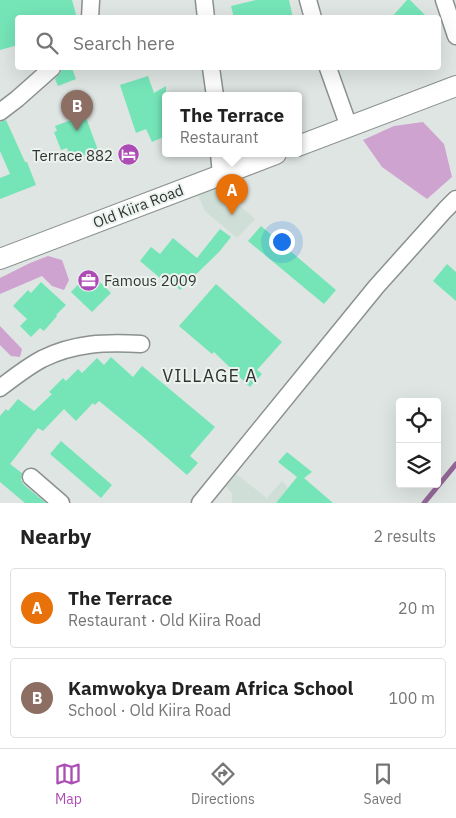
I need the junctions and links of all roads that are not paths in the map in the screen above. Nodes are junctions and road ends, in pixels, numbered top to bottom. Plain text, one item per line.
1 (91, 0) edge
2 (204, 0) edge
3 (308, 0) edge
4 (444, 0) edge
5 (90, 15) edge
6 (206, 15) edge
7 (312, 15) edge
8 (456, 36) edge
9 (50, 70) edge
10 (211, 70) edge
11 (329, 70) edge
12 (456, 86) edge
13 (214, 92) edge
14 (0, 112) edge
15 (348, 127) junction
16 (302, 144) edge
17 (219, 157) edge
18 (268, 157) edge
19 (221, 174) junction
20 (456, 199) edge
21 (0, 259) edge
22 (141, 344) dead end
23 (0, 388) edge
24 (31, 477) dead end
25 (61, 503) edge
26 (200, 503) edge

1 - 5 street
2 - 6 street
3 - 7 street
4 - 8 street
9 - 14 street
10 - 13 street
11 - 15 street
12 - 15 street
15 - 16 street
17 - 19 street
18 - 19 street, Old Kiira Road
19 - 21 street, Old Kiira Road
20 - 26 street
22 - 23 street
24 - 25 street

